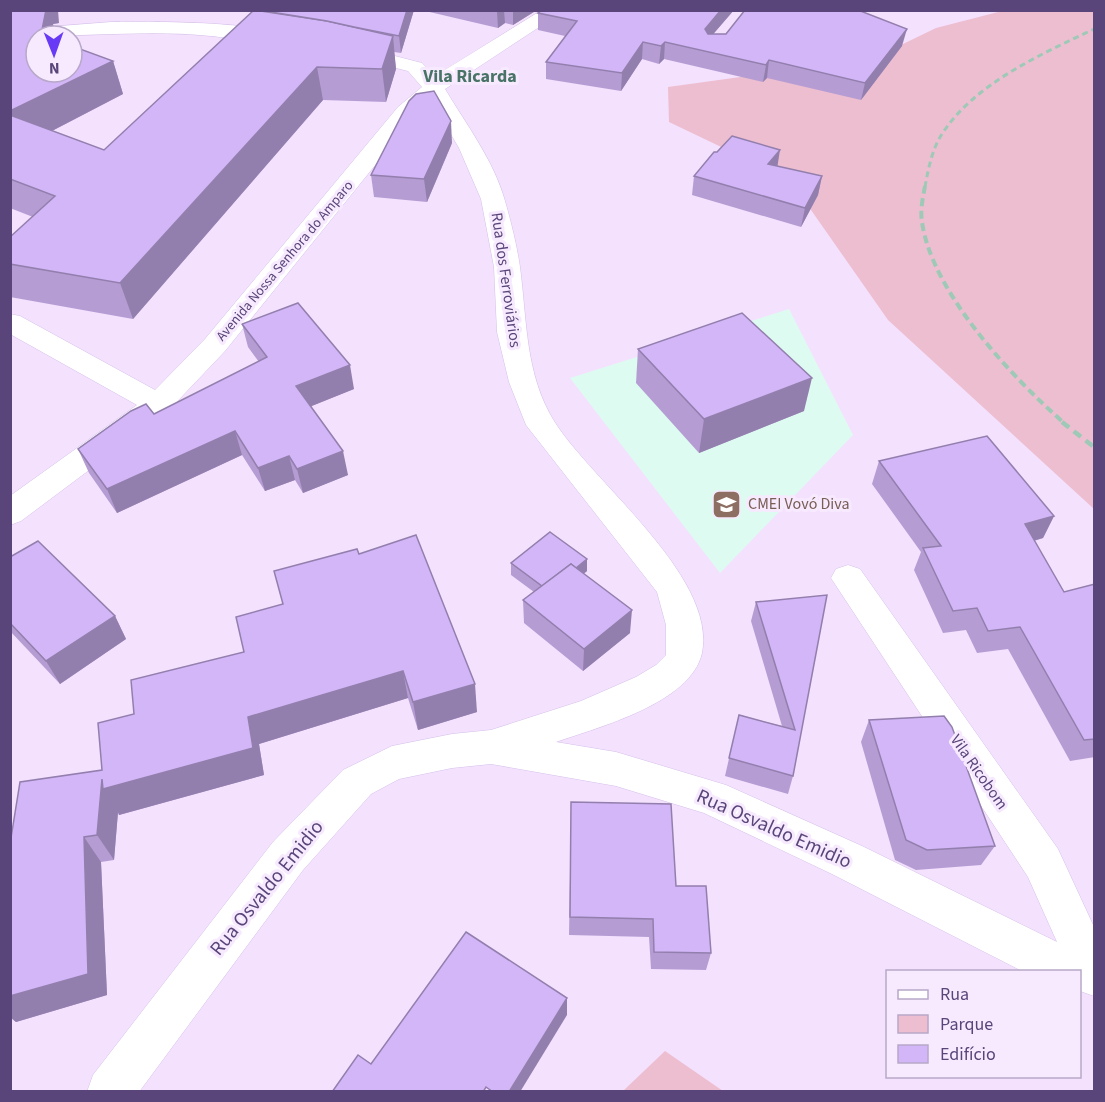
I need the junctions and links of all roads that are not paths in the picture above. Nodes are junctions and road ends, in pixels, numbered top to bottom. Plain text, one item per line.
1 (556, 10) edge
2 (10, 36) edge
3 (293, 40) edge
4 (339, 48) edge
5 (433, 86) junction
6 (10, 322) edge
7 (158, 404) junction
8 (10, 513) edge
9 (848, 578) dead end
10 (491, 747) junction
11 (1067, 970) edge
12 (1095, 974) edge
13 (1081, 976) edge
14 (1095, 983) edge
15 (110, 1092) edge

1 - 5 street, Avenida Nossa Senhora do Amparo
2 - 3 street
4 - 5 street, Rua dos Ferroviários
5 - 7 street, Avenida Nossa Senhora do Amparo
5 - 10 street, Rua dos Ferroviários
6 - 7 street
7 - 8 street, Avenida Nossa Senhora do Amparo
9 - 12 street, Vila Ricobom
10 - 11 street, Rua Osvaldo Emidio
10 - 15 street, Rua Osvaldo Emidio
13 - 14 street

